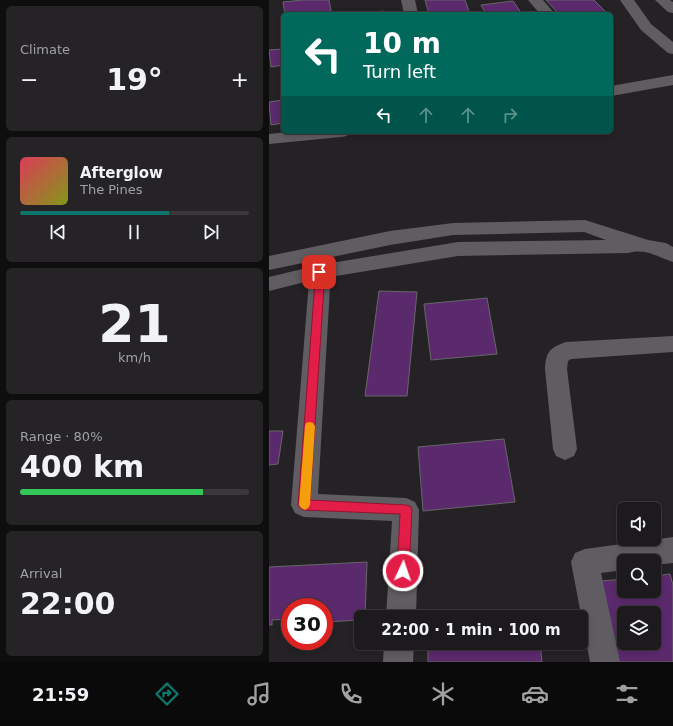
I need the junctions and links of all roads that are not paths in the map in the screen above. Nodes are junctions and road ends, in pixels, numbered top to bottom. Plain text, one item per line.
1 (408, 0) edge
2 (535, 0) edge
3 (627, 0) edge
4 (662, 0) edge
5 (673, 9) edge
6 (411, 12) edge
7 (546, 12) edge
8 (673, 50) edge
9 (673, 80) edge
10 (613, 91) edge
11 (320, 134) edge
12 (269, 139) edge
13 (646, 246) junction
14 (671, 248) edge
15 (269, 263) edge
16 (319, 272) junction
17 (269, 284) edge
18 (673, 344) edge
19 (565, 449) dead end
20 (673, 550) edge
21 (401, 610) edge
22 (399, 650) edge
23 (398, 662) edge
24 (605, 662) edge

1 - 6 street
2 - 7 street
3 - 8 street
4 - 5 street
9 - 10 street
11 - 12 street
13 - 14 street
13 - 15 street
13 - 16 street
16 - 17 street
16 - 21 street
18 - 19 street
20 - 24 street
22 - 23 street

